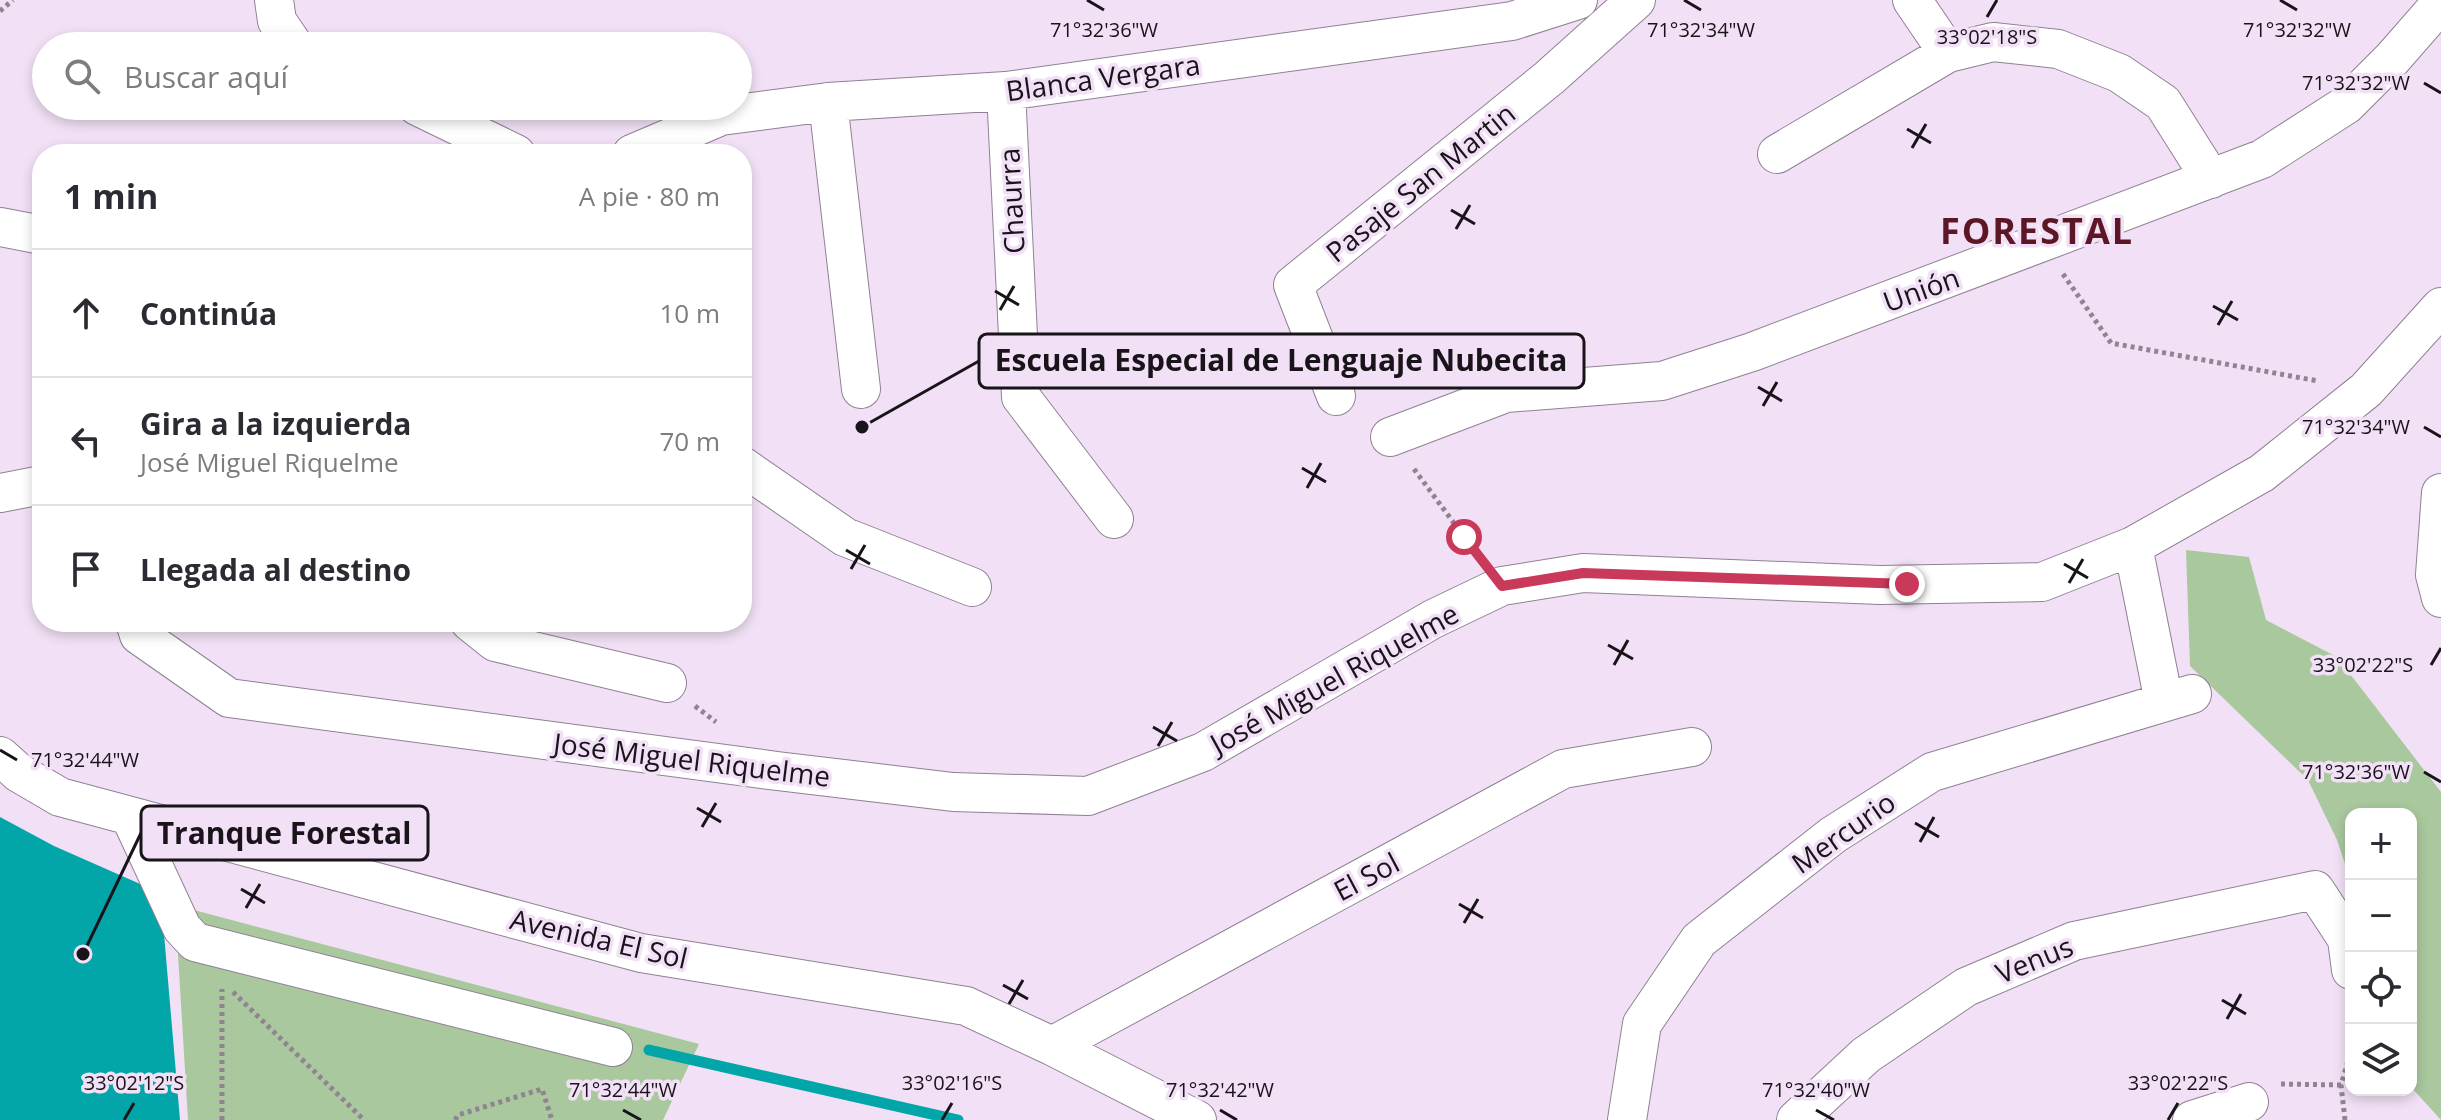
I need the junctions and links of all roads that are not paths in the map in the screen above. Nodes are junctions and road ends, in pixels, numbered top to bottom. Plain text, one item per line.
1 (274, 0) edge
2 (1578, 0) edge
3 (1636, 0) edge
4 (1912, 0) edge
5 (2441, 3) edge
6 (284, 32) edge
7 (1948, 53) junction
8 (1006, 91) junction
9 (828, 102) junction
10 (752, 112) edge
11 (446, 120) edge
12 (712, 120) edge
13 (720, 120) edge
14 (495, 144) edge
15 (655, 144) edge
16 (711, 144) edge
17 (1777, 154) dead end
18 (2211, 179) junction
19 (0, 227) edge
20 (32, 233) edge
21 (2438, 316) edge
22 (861, 389) dead end
23 (1336, 396) dead end
24 (1390, 437) road end
25 (752, 473) edge
26 (32, 487) edge
27 (0, 493) edge
28 (2441, 493) edge
29 (1114, 519) dead end
30 (2133, 546) junction
31 (972, 587) dead end
32 (2441, 598) edge
33 (138, 632) edge
34 (482, 632) edge
35 (667, 683) dead end
36 (1692, 747) dead end
37 (0, 756) edge
38 (130, 816) junction
39 (2349, 952) edge
40 (1052, 1046) junction
41 (613, 1047) dead end
42 (2249, 1102) road end
43 (1197, 1120) edge
44 (1627, 1120) edge
45 (1796, 1120) edge
46 (2192, 1120) edge

1 - 6 street
2 - 8 street, Blanca Vergara
3 - 23 street, Pasaje San Martin
4 - 7 street
5 - 18 street, Unión
7 - 17 street
7 - 18 street
8 - 9 street, Blanca Vergara
8 - 29 street, Chaurra
9 - 10 street, Blanca Vergara
9 - 22 street
11 - 14 street
12 - 15 street, Blanca Vergara
13 - 16 street
18 - 24 street, Unión
19 - 20 street
21 - 30 street, José Miguel Riquelme
25 - 31 street
26 - 27 street
28 - 32 street
30 - 33 street, José Miguel Riquelme
30 - 44 street, Mercurio
34 - 35 street
36 - 40 street, El Sol
37 - 38 street, Avenida El Sol
38 - 40 street, Avenida El Sol
38 - 41 street
39 - 45 street, Venus
40 - 43 street, Avenida El Sol
42 - 46 street

